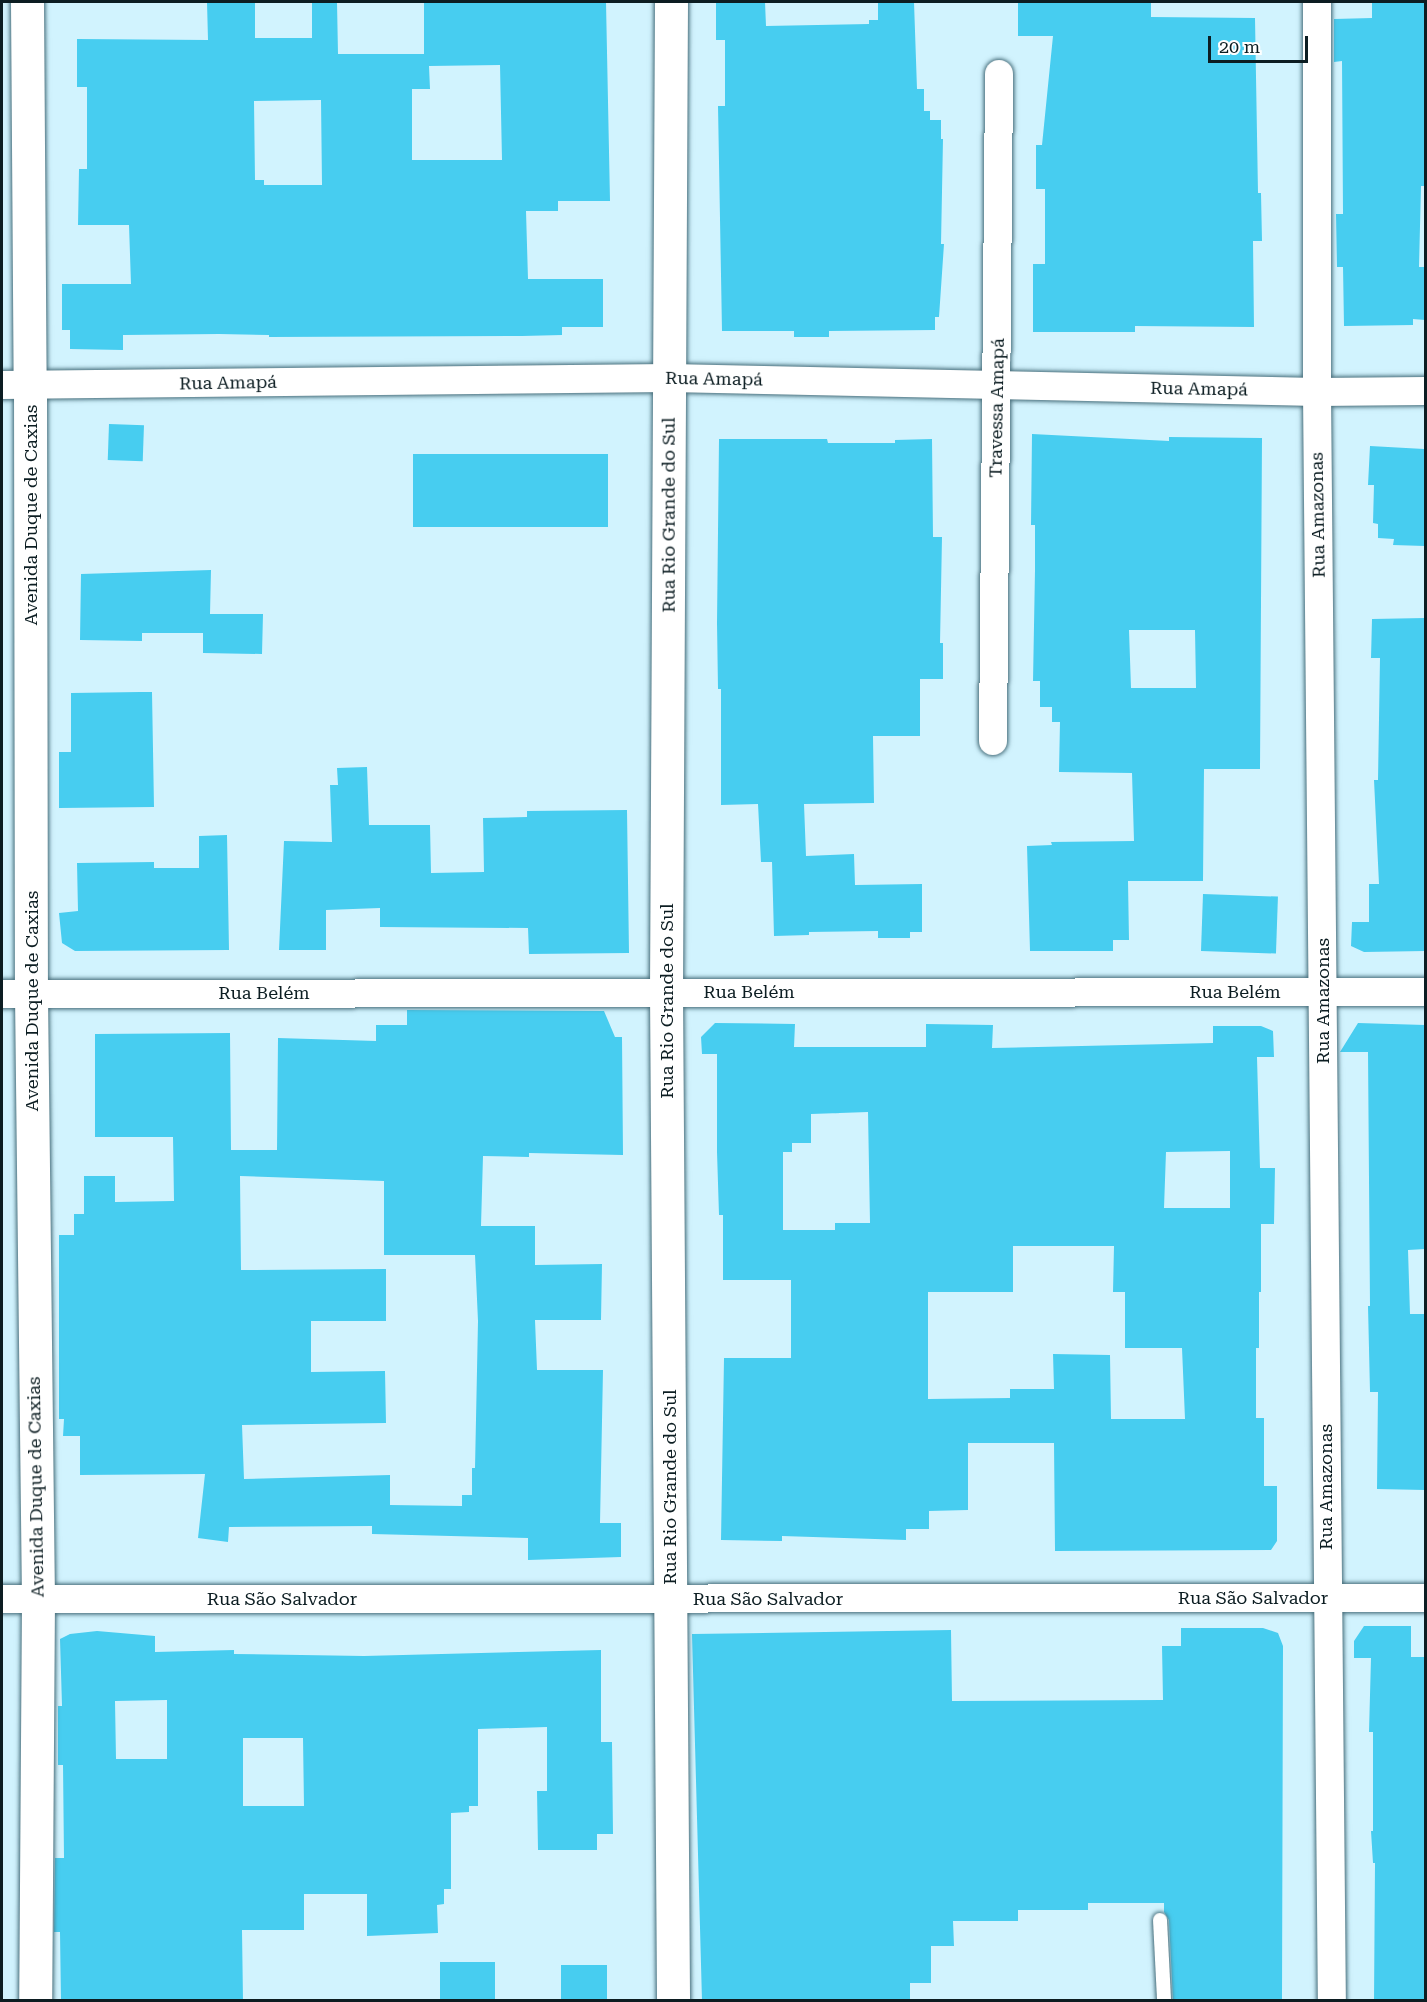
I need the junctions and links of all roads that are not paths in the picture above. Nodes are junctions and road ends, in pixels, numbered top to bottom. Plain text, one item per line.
1 (27, 2) edge
2 (671, 2) edge
3 (1317, 2) edge
4 (999, 74) dead end
5 (669, 378) junction
6 (998, 384) junction
7 (16, 385) edge
8 (1425, 391) edge
9 (1317, 392) junction
10 (993, 741) dead end
11 (1323, 992) junction
12 (1425, 992) edge
13 (666, 993) junction
14 (16, 994) edge
15 (1327, 1598) junction
16 (1425, 1598) edge
17 (2, 1599) edge
18 (38, 1599) junction
19 (671, 1599) junction
20 (1160, 1920) dead end
21 (35, 2001) edge
22 (673, 2001) edge
23 (1164, 2001) edge
24 (1332, 2001) edge

1 - 7 street, Avenida Duque de Caxias
2 - 5 street, Rua Rio Grande do Sul
3 - 9 street, Rua Amazonas
4 - 6 street, Travessa Amapá
5 - 6 street, Rua Amapá
5 - 7 street, Rua Amapá
5 - 13 street, Rua Rio Grande do Sul
6 - 9 street, Rua Amapá
6 - 10 street, Travessa Amapá
7 - 14 street, Avenida Duque de Caxias
8 - 9 street, Rua Amapá
9 - 11 street, Rua Amazonas
11 - 12 street, Rua Belém
11 - 13 street, Rua Belém
11 - 15 street, Rua Amazonas
13 - 14 street, Rua Belém
13 - 19 street, Rua Rio Grande do Sul
14 - 18 street, Avenida Duque de Caxias
15 - 16 street, Rua São Salvador
15 - 19 street, Rua São Salvador
15 - 24 street, Rua Amazonas
17 - 18 street, Rua São Salvador
18 - 19 street, Rua São Salvador
18 - 21 street, Avenida Duque de Caxias
19 - 22 street, Rua Rio Grande do Sul
20 - 23 lane

